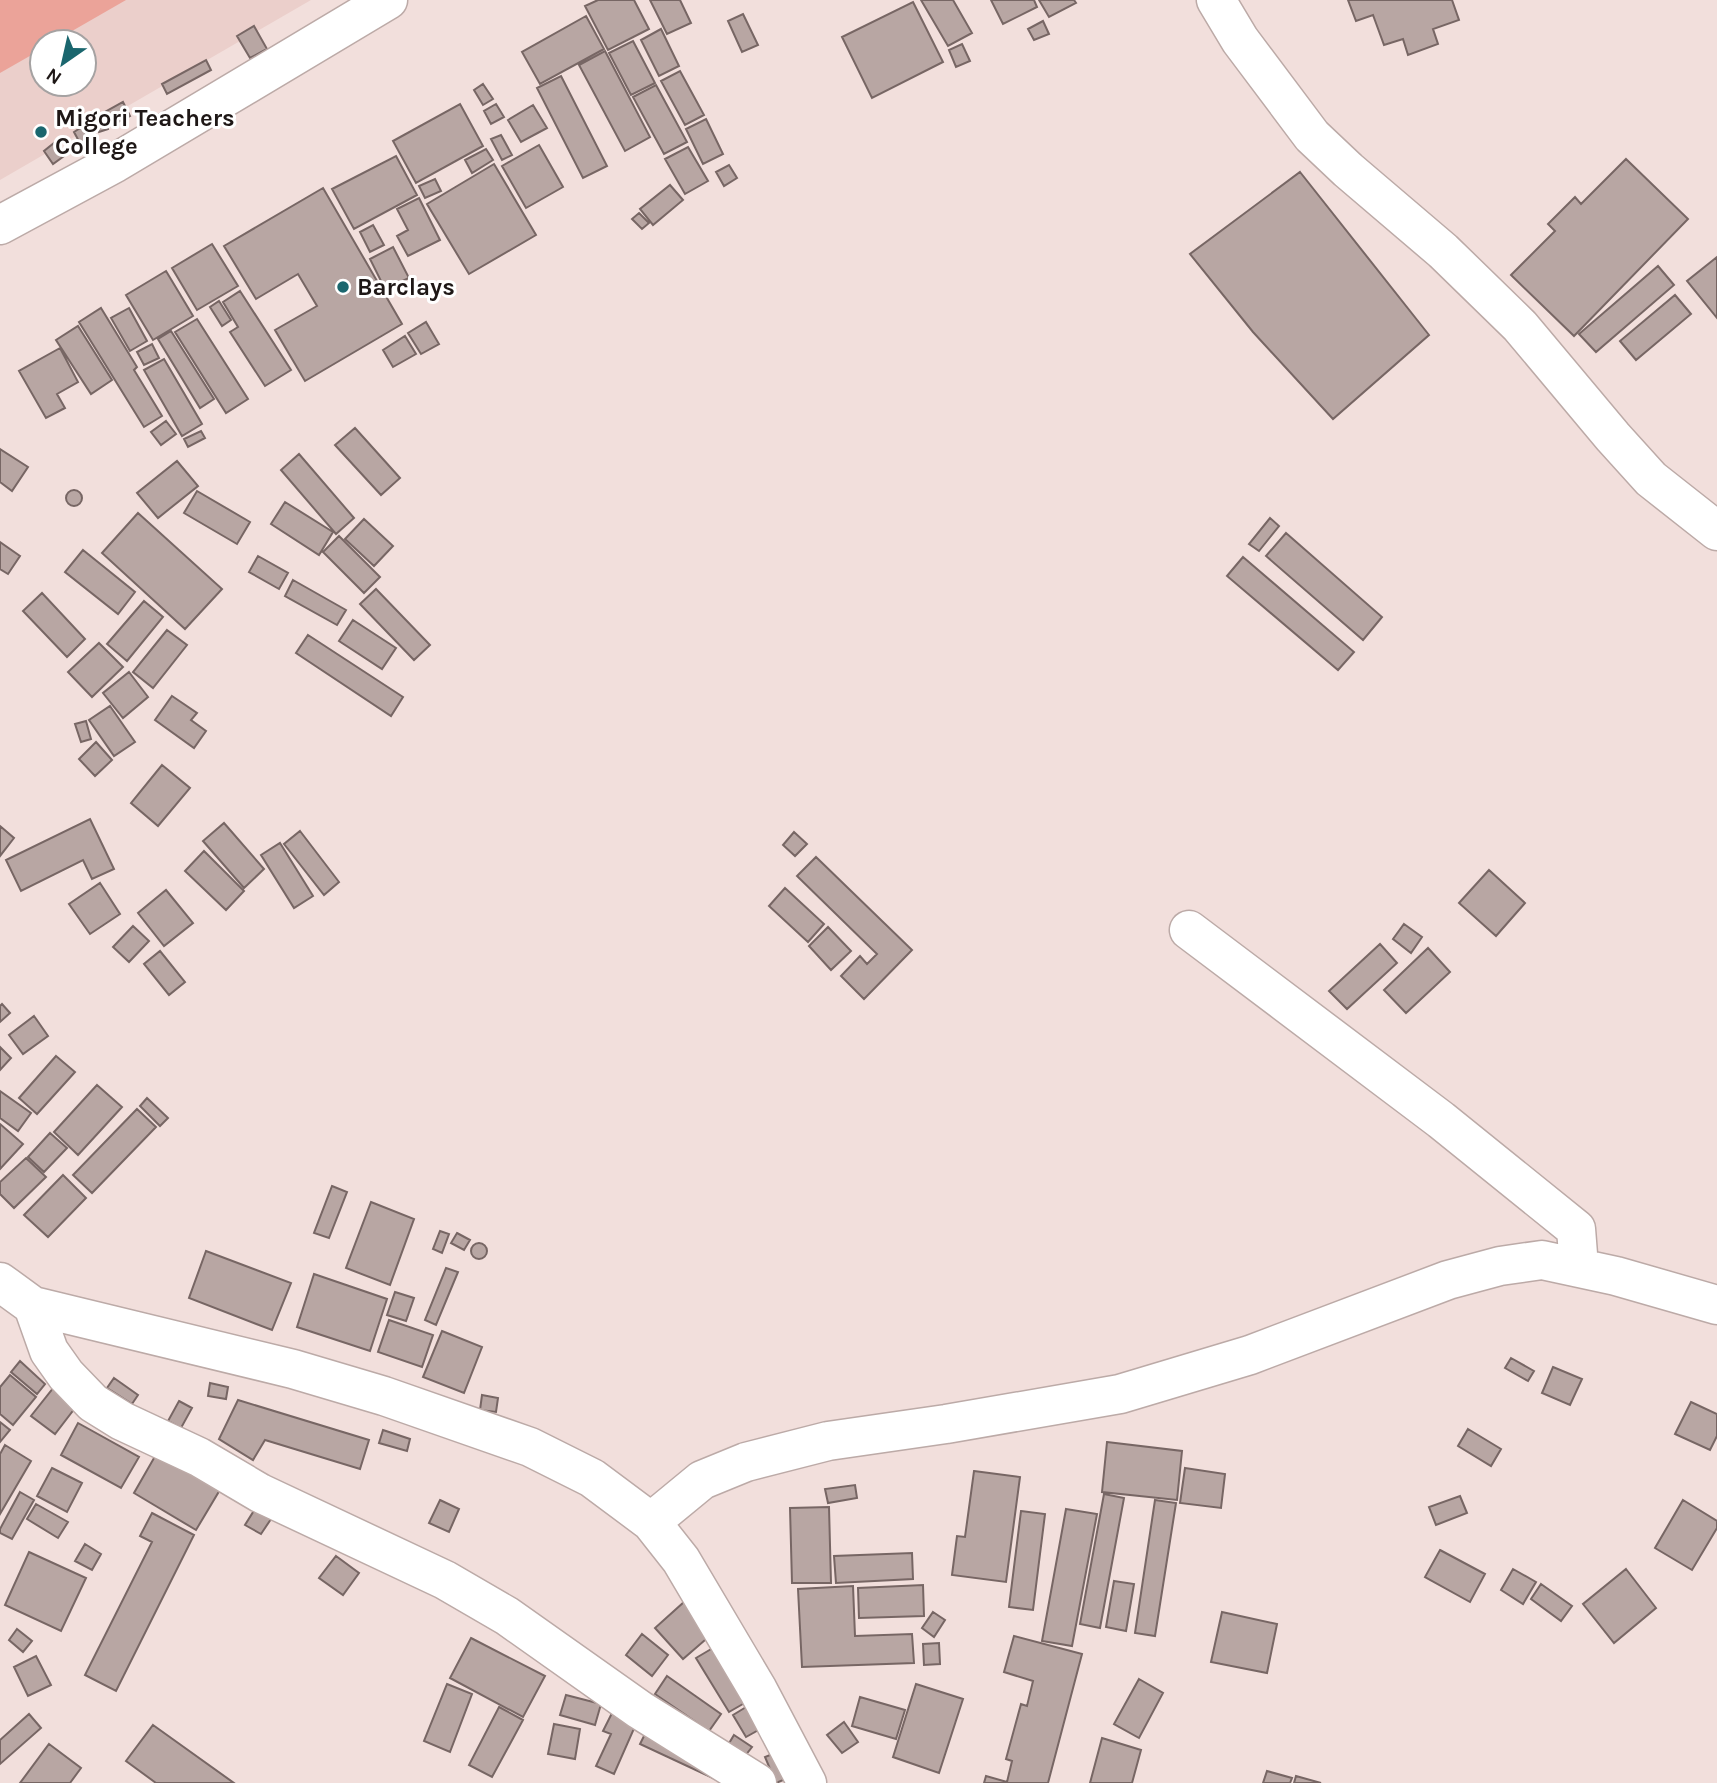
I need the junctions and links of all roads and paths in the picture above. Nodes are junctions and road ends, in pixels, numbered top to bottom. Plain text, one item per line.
1 (388, 0) edge
2 (1216, 0) edge
3 (0, 225) edge
4 (1717, 531) edge
5 (1189, 930) dead end
6 (1579, 1267) junction
7 (0, 1282) edge
8 (1717, 1305) edge
9 (33, 1306) junction
10 (651, 1522) junction
11 (757, 1783) edge
12 (807, 1783) edge

1 - 3 main road
2 - 4 main road
5 - 6 main road
6 - 8 main road
6 - 10 main road
7 - 9 main road
9 - 10 main road
9 - 11 main road
10 - 12 main road

